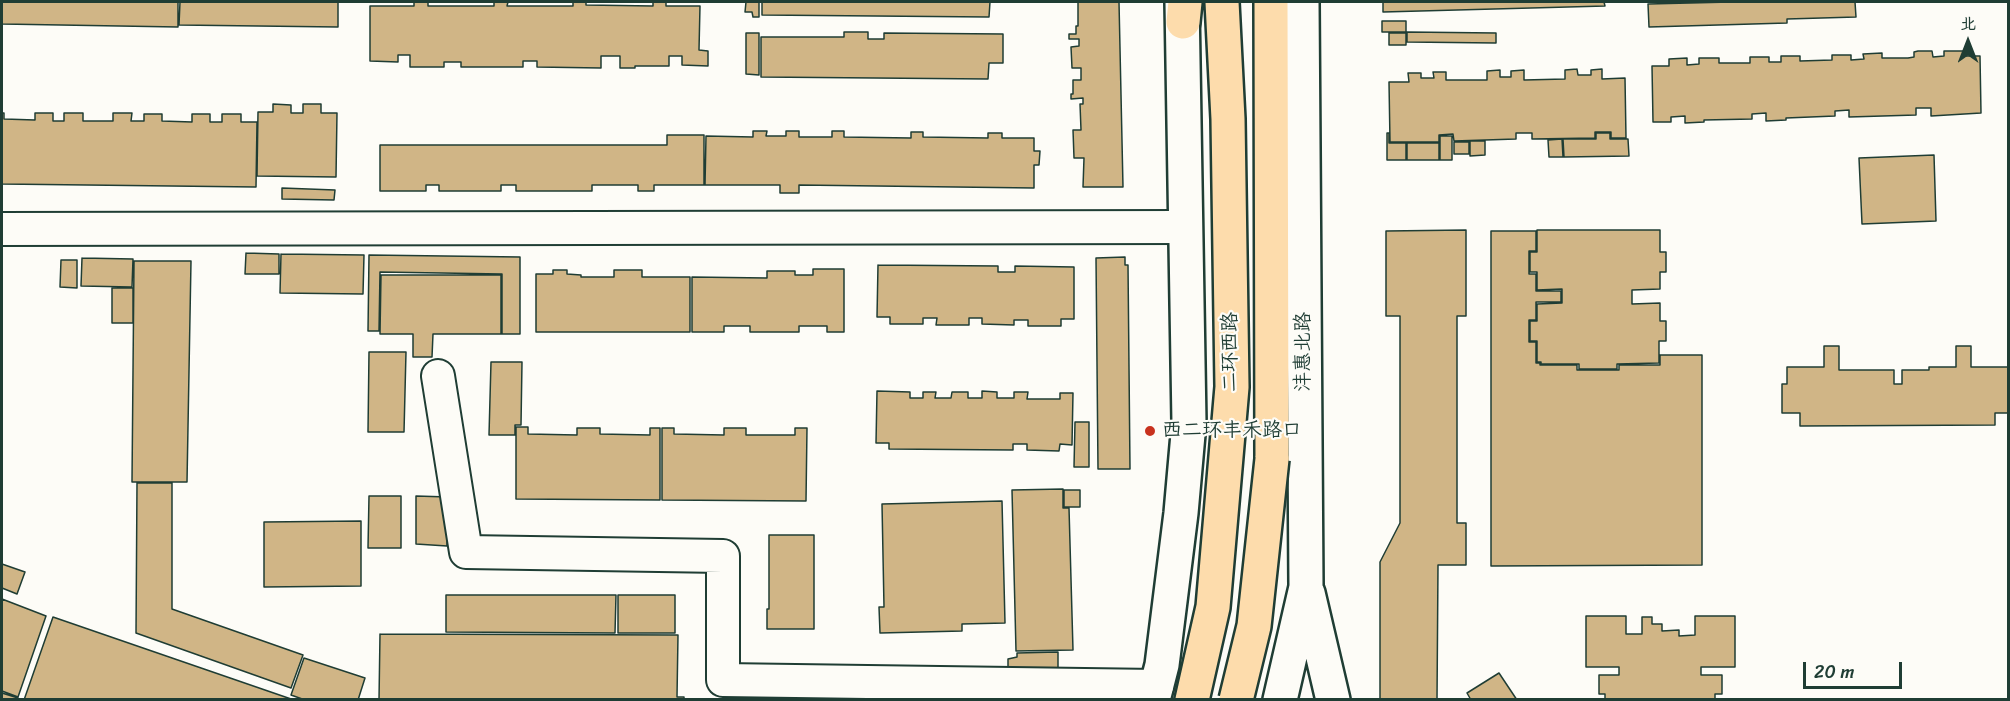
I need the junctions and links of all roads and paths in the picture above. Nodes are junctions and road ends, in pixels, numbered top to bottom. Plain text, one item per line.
1 (1222, 2) edge
2 (1271, 2) edge
3 (1302, 2) edge
4 (1183, 8) edge
5 (1186, 227) junction
6 (2, 229) edge
7 (438, 376) dead end
8 (1306, 587) junction
9 (1155, 693) edge
10 (1192, 699) edge
11 (1236, 699) edge
12 (1280, 699) edge
13 (1333, 699) edge

1 - 10 highway, 二环西路
2 - 11 highway, 二环西路, bridge
3 - 8 main road, 沣惠北路
4 - 5 main road
5 - 6 street
5 - 9 main road
7 - 9 street
8 - 12 main road, 沣惠北路
8 - 13 main road

